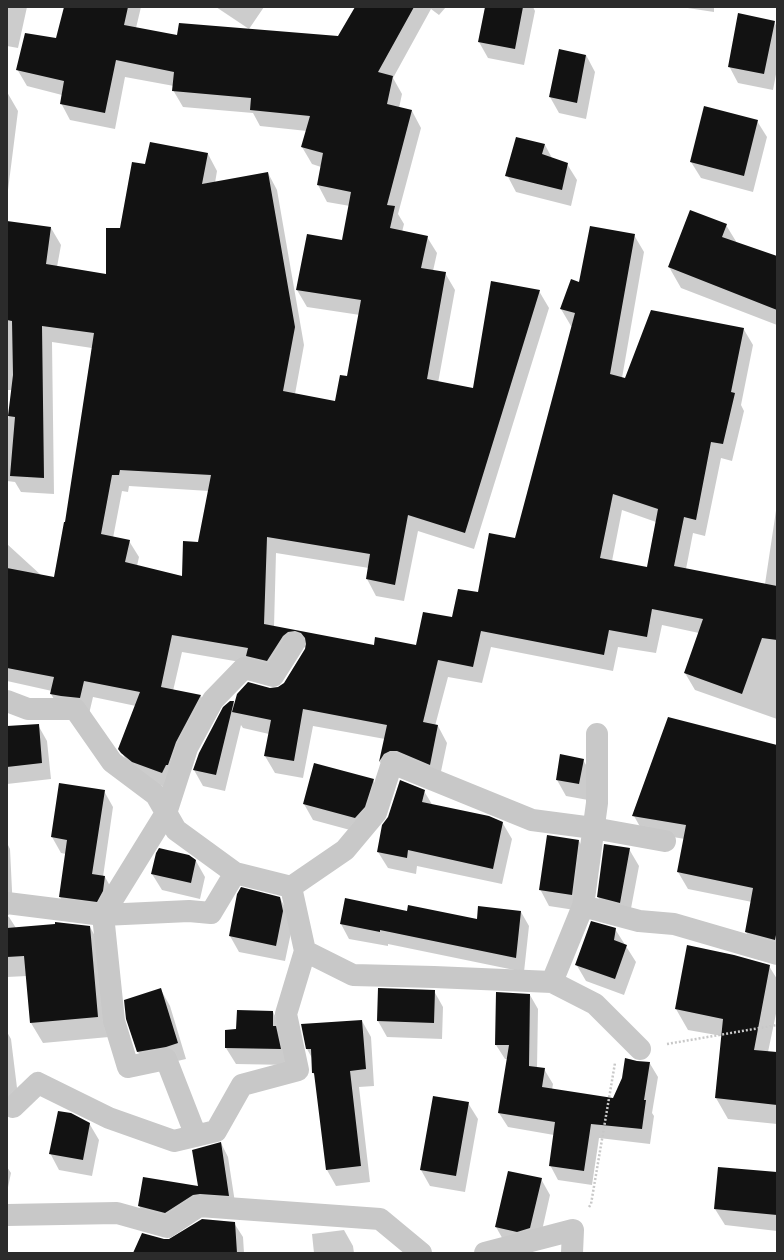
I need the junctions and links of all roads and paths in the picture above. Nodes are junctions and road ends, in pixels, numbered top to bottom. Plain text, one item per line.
1 (294, 643) dead end
2 (7, 701) edge
3 (597, 734) dead end
4 (166, 813) junction
5 (593, 828) junction
6 (665, 841) dead end
7 (235, 874) junction
8 (291, 887) junction
9 (7, 903) edge
10 (583, 906) junction
11 (103, 915) junction
12 (304, 951) junction
13 (777, 954) edge
14 (552, 982) junction
15 (777, 1025) edge
16 (640, 1049) junction
17 (14, 1107) dead end
18 (196, 1136) junction
19 (7, 1215) edge
20 (573, 1230) junction
21 (421, 1253) edge
22 (485, 1253) edge
23 (572, 1253) edge

1 - 4 street
2 - 4 street
3 - 5 street
4 - 7 street
4 - 11 street
5 - 6 street
5 - 8 street
5 - 10 street
7 - 8 street
7 - 11 street
8 - 12 street
9 - 11 street
10 - 13 street
10 - 14 street
11 - 18 street
12 - 14 street
12 - 18 street
14 - 16 street
15 - 16 path
16 - 20 path
17 - 18 street
19 - 21 street
20 - 22 street
20 - 23 street

